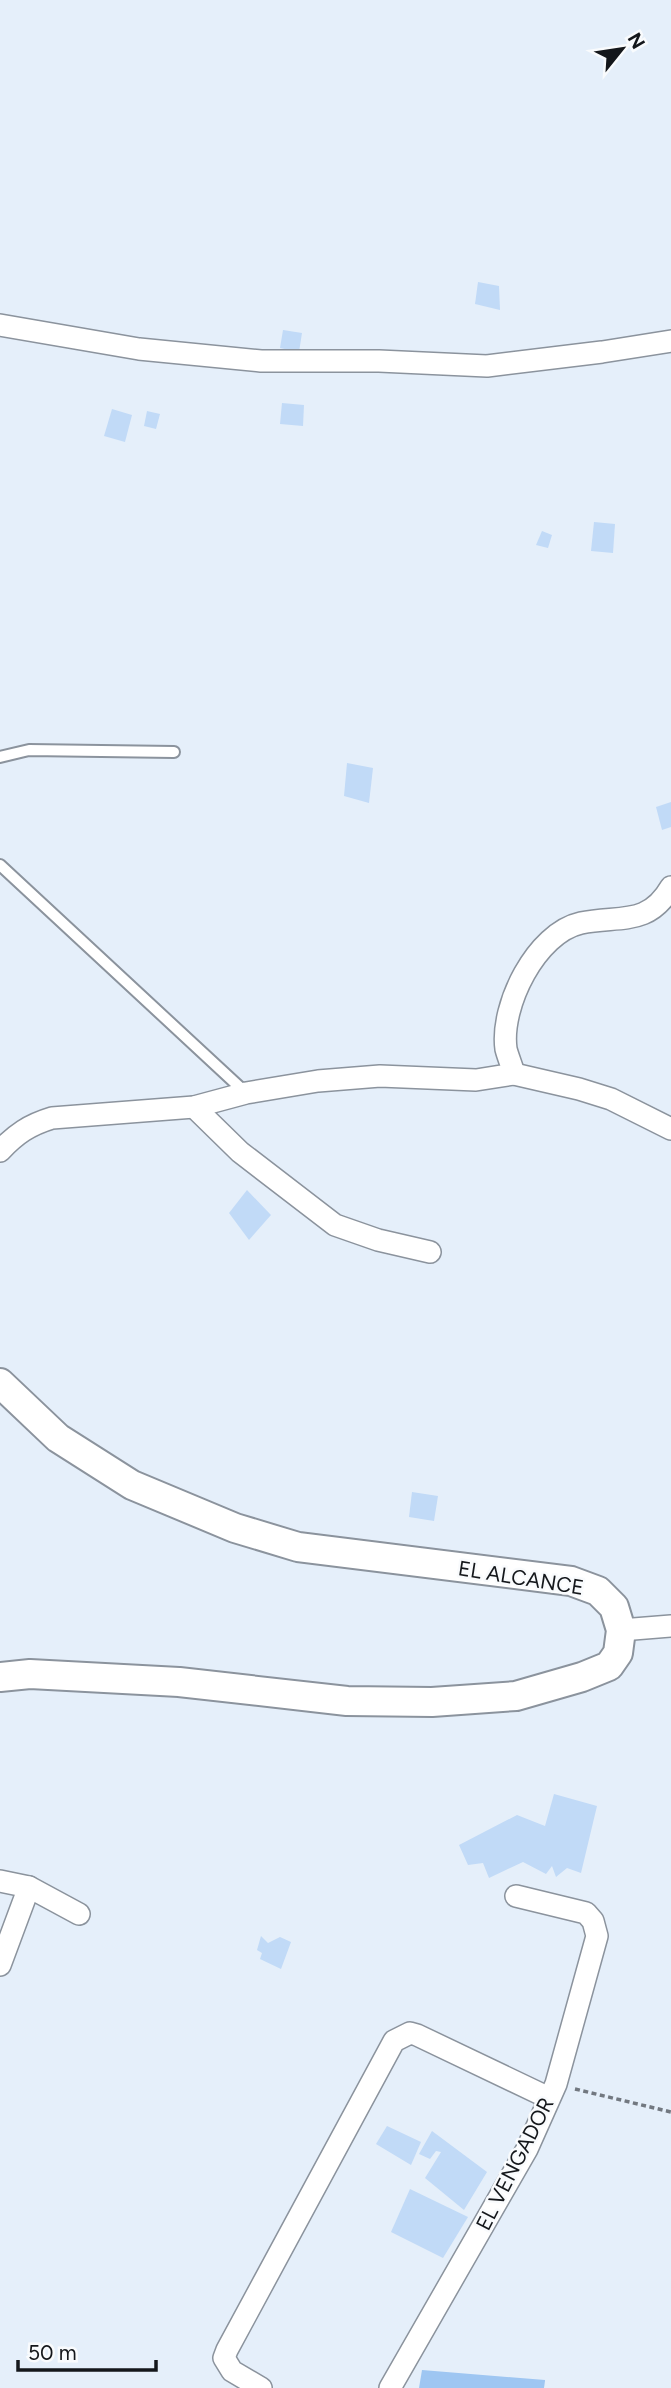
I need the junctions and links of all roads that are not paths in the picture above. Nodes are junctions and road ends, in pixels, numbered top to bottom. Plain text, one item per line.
1 (0, 325) edge
2 (671, 341) edge
3 (174, 752) dead end
4 (0, 757) edge
5 (0, 865) edge
6 (671, 887) edge
7 (514, 1074) junction
8 (246, 1093) junction
9 (194, 1107) junction
10 (671, 1129) edge
11 (0, 1151) edge
12 (430, 1252) dead end
13 (0, 1383) edge
14 (671, 1626) edge
15 (621, 1630) junction
16 (0, 1677) edge
17 (0, 1881) edge
18 (29, 1887) junction
19 (516, 1896) dead end
20 (79, 1914) dead end
21 (0, 1965) edge
22 (552, 2091) junction
23 (261, 2388) edge
24 (390, 2388) edge

1 - 2 street
3 - 4 lane
5 - 8 lane
6 - 7 street
7 - 8 street
7 - 10 street
8 - 9 street
9 - 11 street
9 - 12 street
13 - 15 street, EL ALCANCE
14 - 15 street
15 - 16 street
17 - 18 street
18 - 20 street
18 - 21 street
19 - 22 street, EL VENGADOR
22 - 23 street
22 - 24 street, EL VENGADOR

